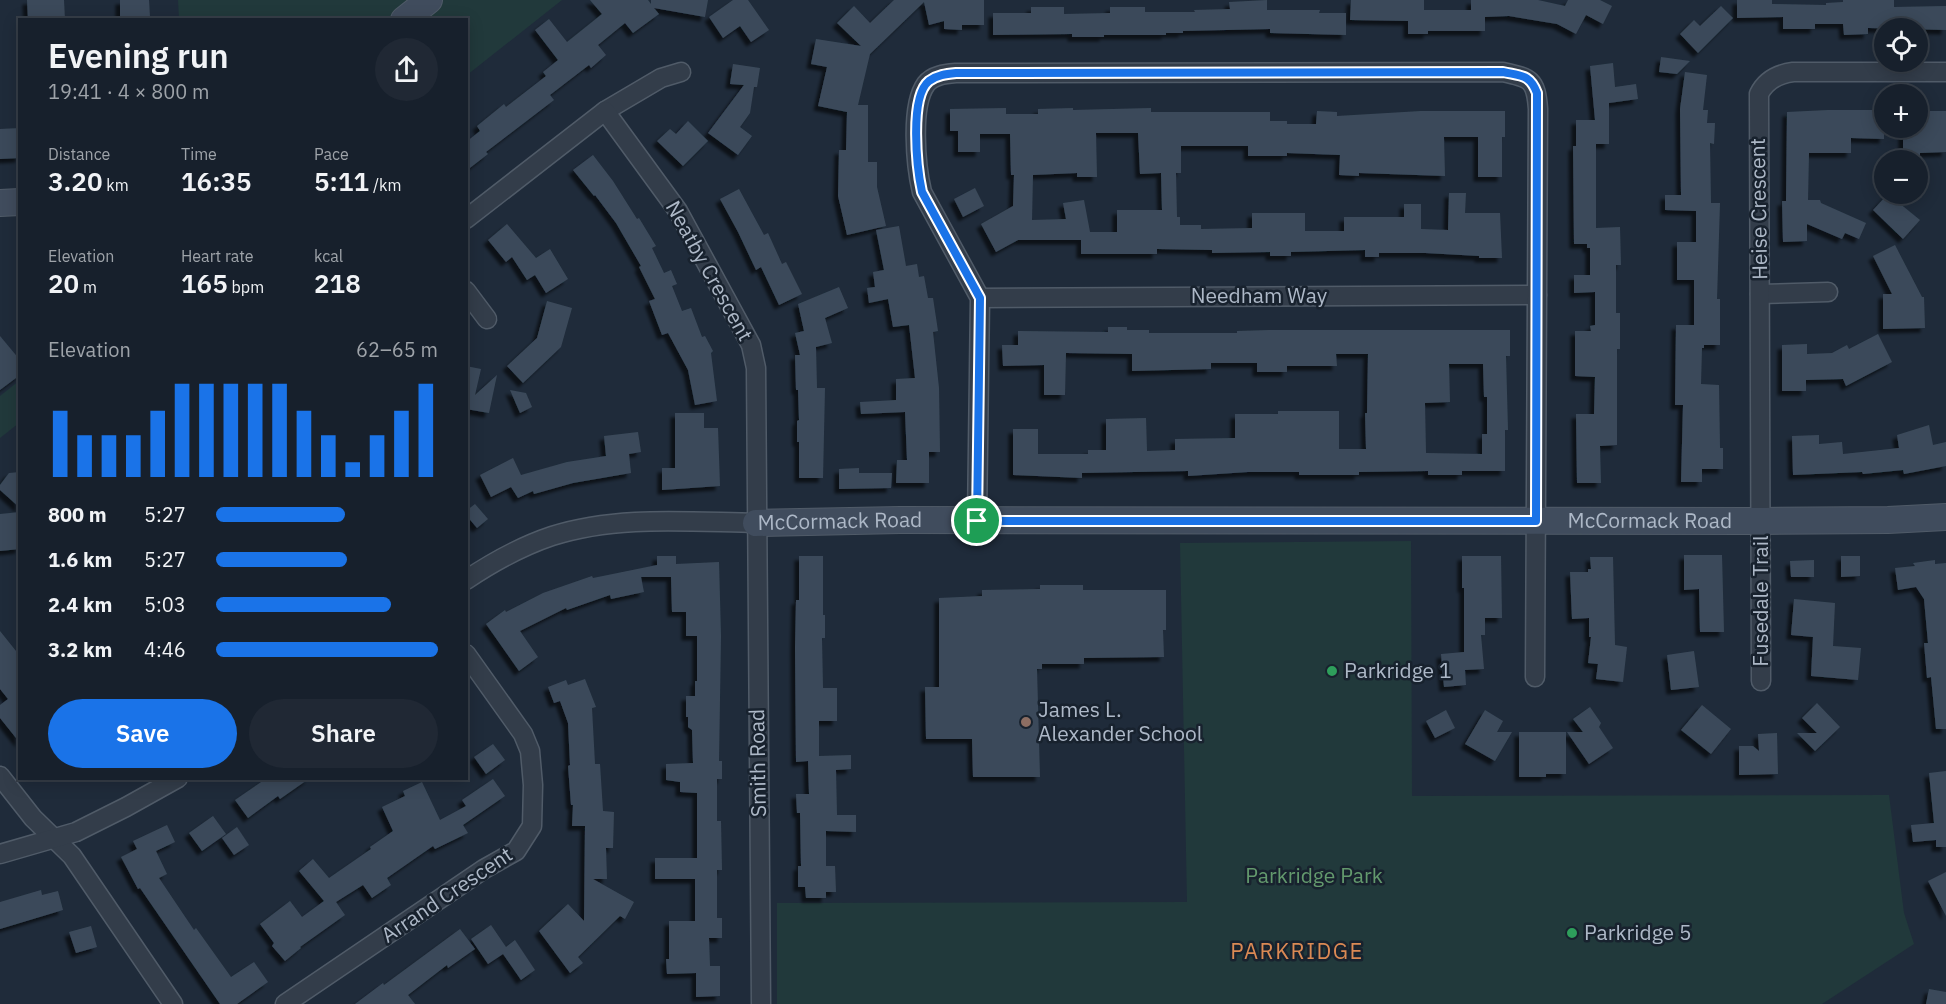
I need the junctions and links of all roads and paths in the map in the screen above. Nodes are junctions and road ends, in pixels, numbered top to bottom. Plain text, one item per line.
1 (429, 0) edge
2 (406, 18) edge
3 (681, 72) dead end
4 (1946, 72) edge
5 (605, 111) junction
6 (18, 202) edge
7 (0, 203) edge
8 (468, 217) edge
9 (1828, 292) dead end
10 (468, 294) edge
11 (1760, 294) junction
12 (1537, 295) junction
13 (980, 298) junction
14 (487, 319) dead end
15 (1946, 517) edge
16 (977, 521) junction
17 (1536, 521) junction
18 (1760, 521) junction
19 (756, 523) junction
20 (468, 579) edge
21 (468, 657) edge
22 (1536, 677) dead end
23 (1761, 681) dead end
24 (0, 776) edge
25 (174, 780) edge
26 (54, 839) junction
27 (0, 854) edge
28 (172, 1004) edge
29 (285, 1004) edge
30 (761, 1004) edge

1 - 2 street
3 - 5 street
4 - 11 street, Heise Crescent
5 - 8 street
5 - 19 street, Neatby Crescent
6 - 7 street
9 - 11 street
10 - 14 street
11 - 18 street, Heise Crescent
12 - 13 street, Needham Way
12 - 13 street
12 - 17 street
13 - 16 street
15 - 18 street, McCormack Road
16 - 17 street, McCormack Road
16 - 19 street, McCormack Road
17 - 18 street, McCormack Road
17 - 22 street
18 - 23 street, Fusedale Trail
19 - 20 street, McCormack Road
19 - 30 street, Smith Road
21 - 29 street, Arrand Crescent
24 - 26 street
25 - 26 street
26 - 27 street
26 - 28 street

